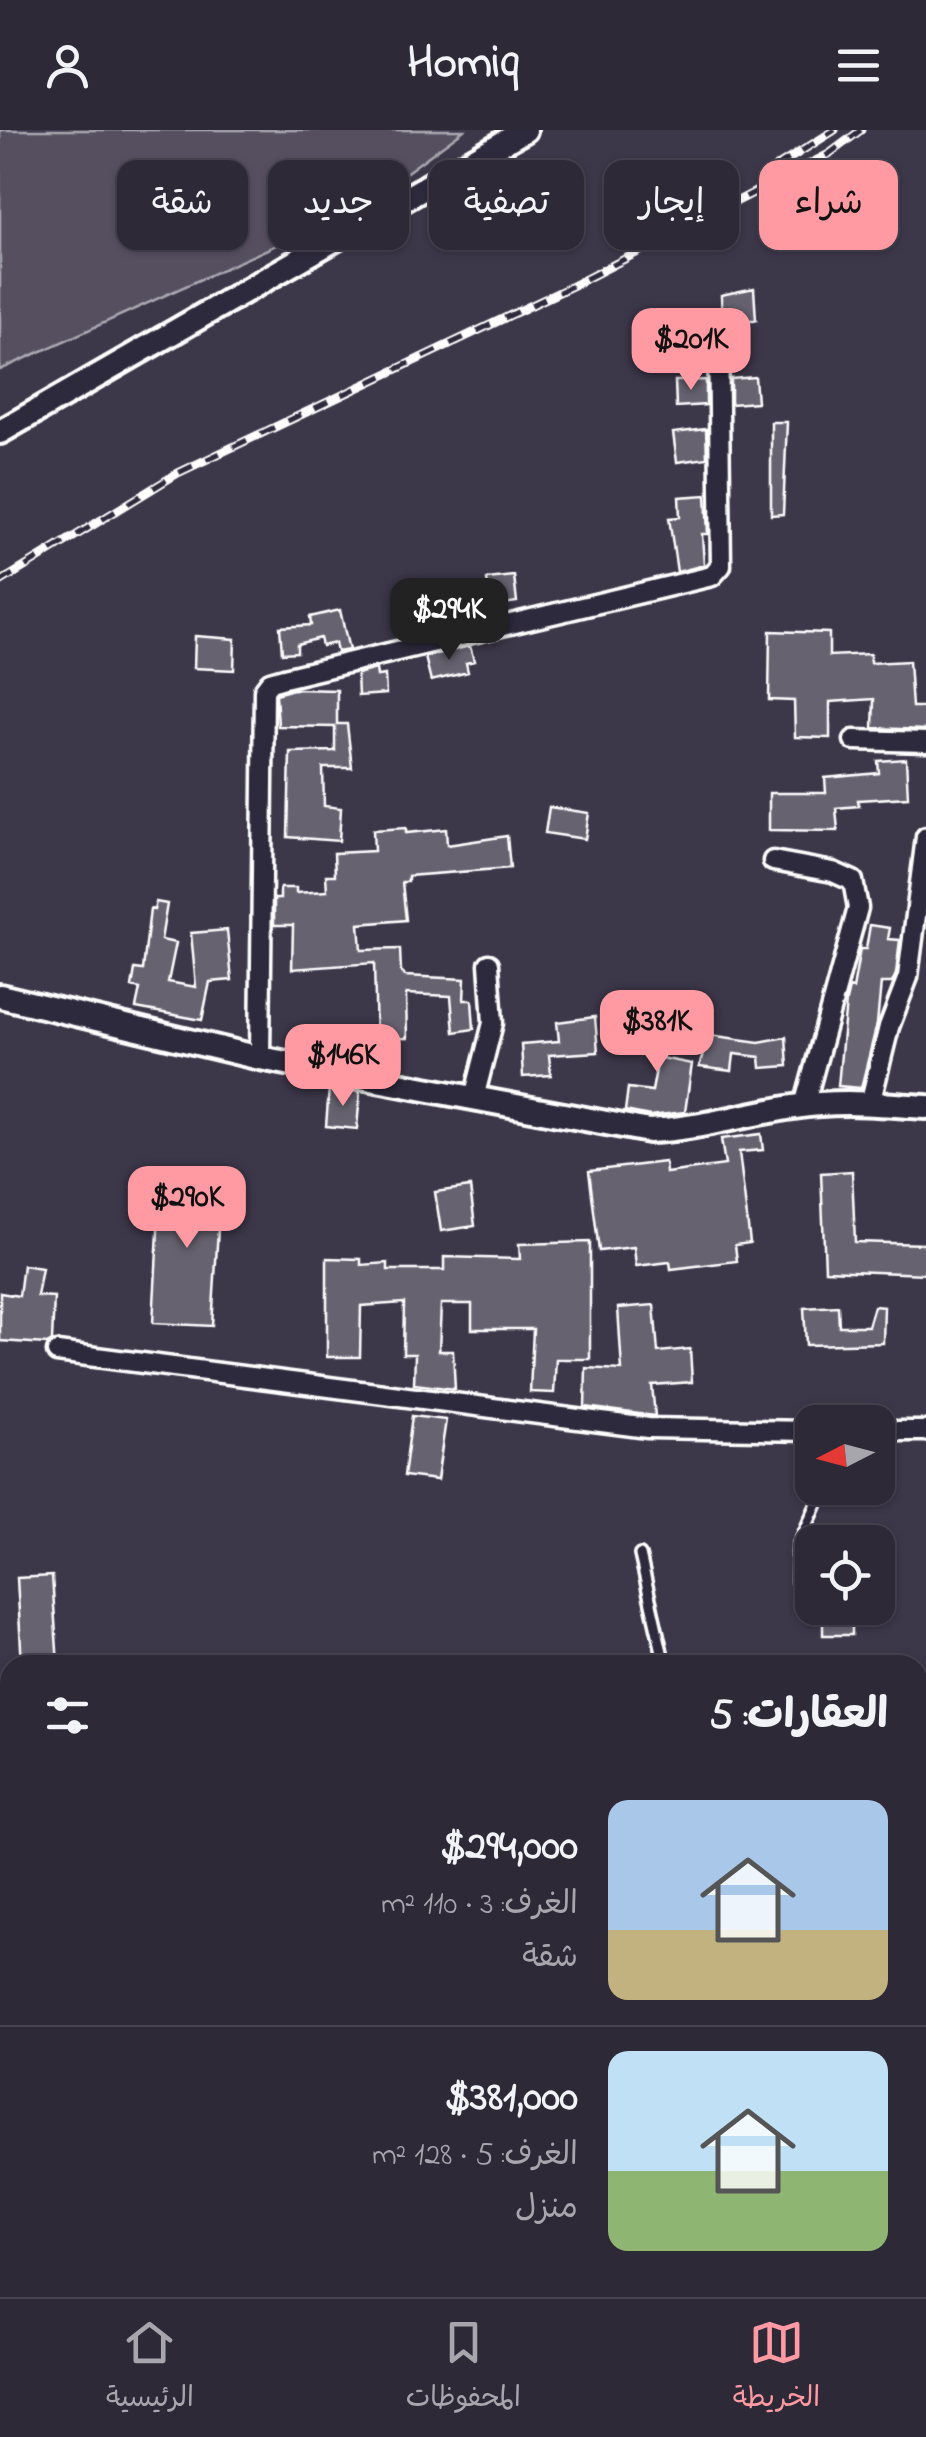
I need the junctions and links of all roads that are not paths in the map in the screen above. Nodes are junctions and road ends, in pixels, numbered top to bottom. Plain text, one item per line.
1 (525, 130) edge
2 (718, 331) dead end
3 (0, 432) edge
4 (854, 740) dead end
5 (926, 742) edge
6 (926, 837) edge
7 (773, 862) dead end
8 (489, 964) dead end
9 (0, 996) edge
10 (260, 1058) junction
11 (474, 1098) junction
12 (870, 1104) junction
13 (804, 1106) junction
14 (926, 1107) edge
15 (57, 1352) dead end
16 (795, 1429) edge
17 (895, 1431) edge
18 (926, 1431) edge
19 (640, 1556) dead end
20 (664, 1655) edge

1 - 3 street
2 - 10 street
4 - 5 street
6 - 12 street
7 - 13 street
8 - 11 street
9 - 10 street
10 - 11 street
11 - 13 street
12 - 13 street
12 - 14 street
15 - 16 street
17 - 18 street
19 - 20 lane

